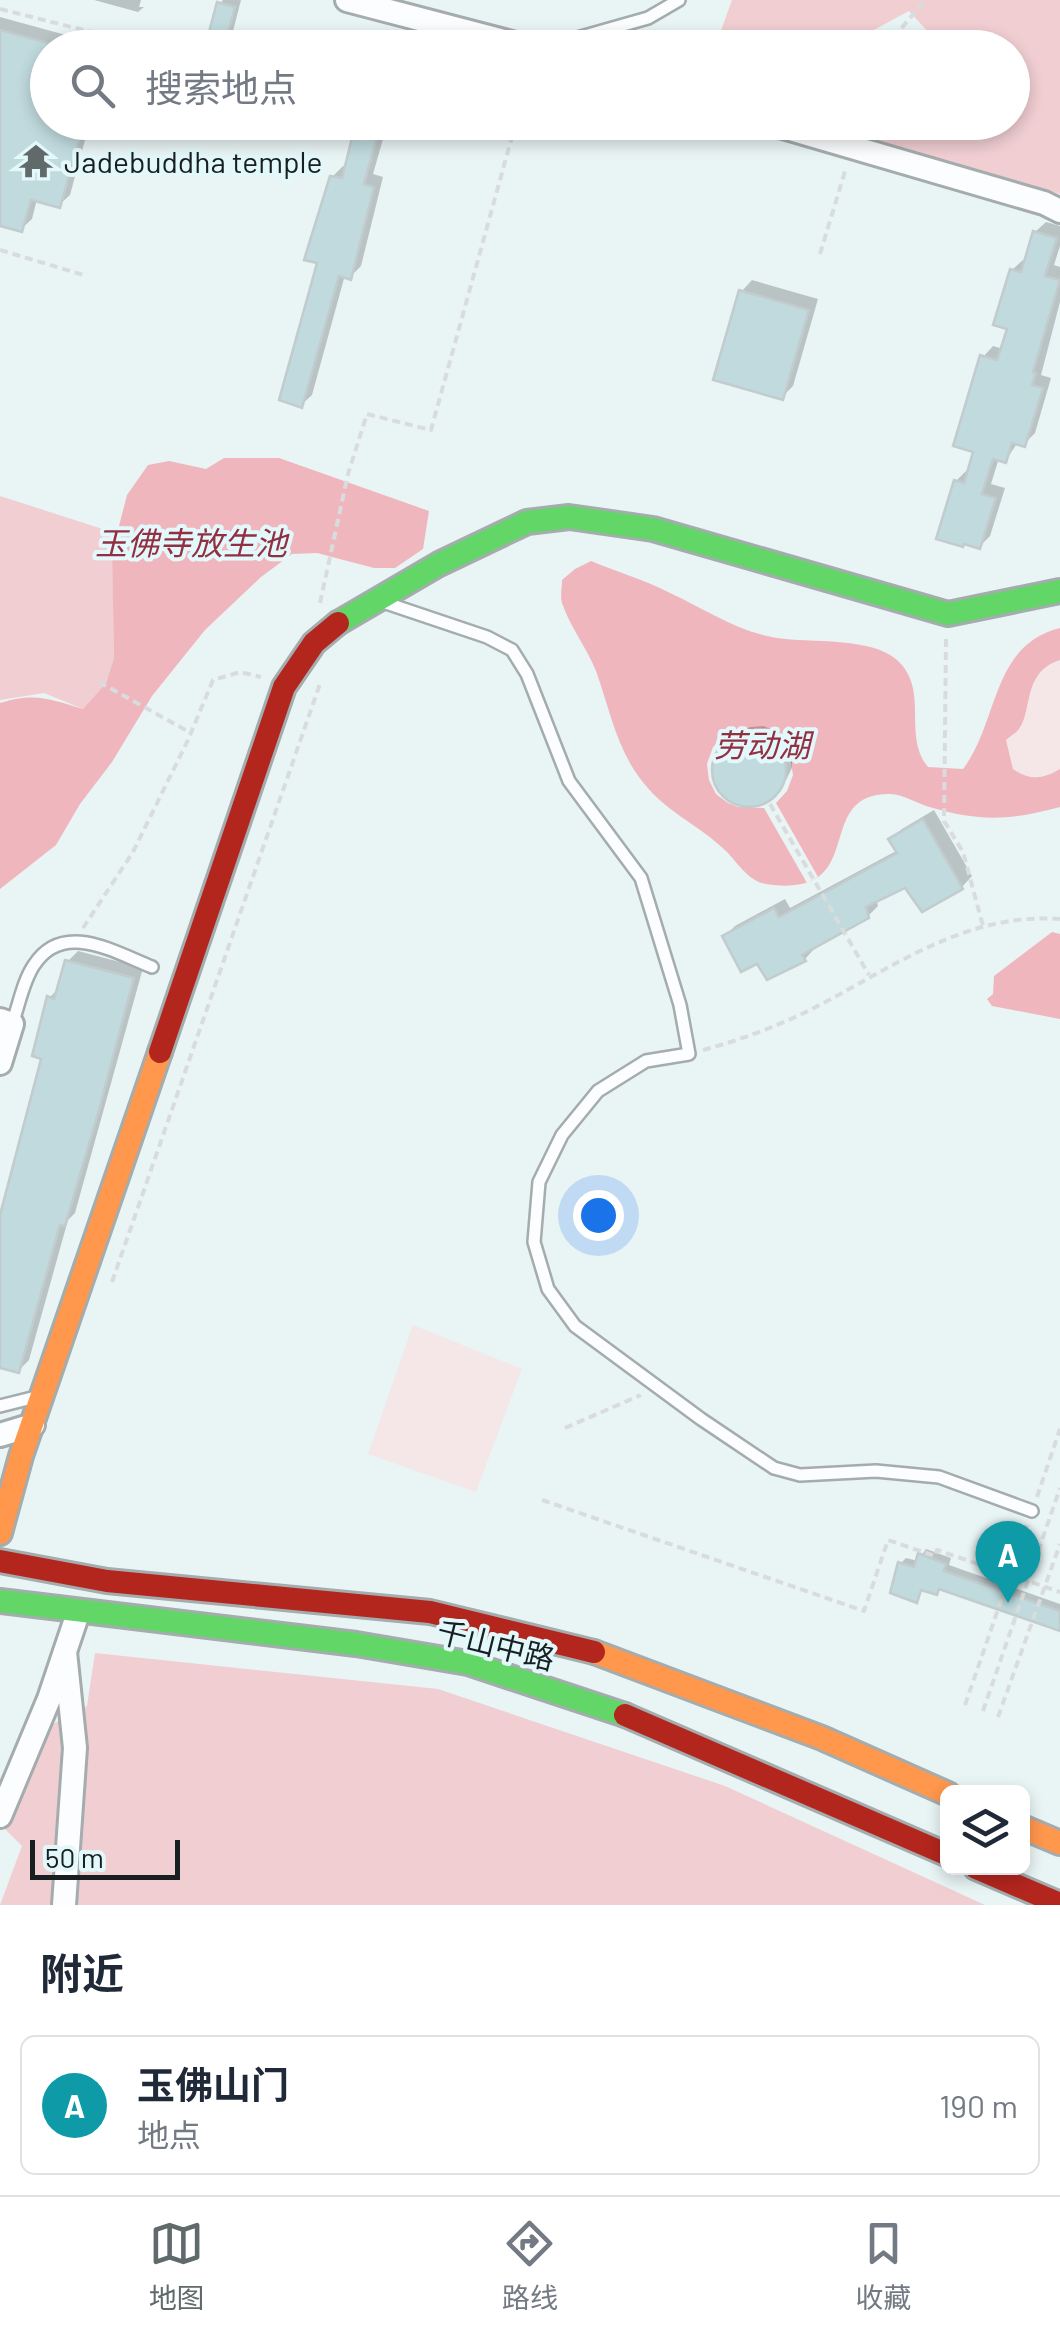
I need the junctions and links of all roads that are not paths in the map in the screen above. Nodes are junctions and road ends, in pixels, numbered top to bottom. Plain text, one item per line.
1 (347, 0) edge
2 (680, 0) edge
3 (462, 30) edge
4 (606, 30) edge
5 (826, 140) edge
6 (1060, 211) edge
7 (1060, 591) edge
8 (379, 601) junction
9 (152, 967) dead end
10 (6, 1022) edge
11 (0, 1064) edge
12 (44, 1396) junction
13 (0, 1406) edge
14 (32, 1425) junction
15 (0, 1435) edge
16 (1032, 1511) road end
17 (0, 1533) edge
18 (0, 1562) edge
19 (0, 1601) edge
20 (78, 1613) junction
21 (64, 1652) junction
22 (940, 1790) edge
23 (0, 1816) edge
24 (1030, 1831) edge
25 (1060, 1844) edge
26 (940, 1852) edge
27 (992, 1875) edge
28 (1060, 1904) edge
29 (64, 1905) edge

1 - 3 street
2 - 4 lane
5 - 6 street
7 - 8 main road
8 - 12 main road
8 - 16 lane
9 - 10 lane
10 - 11 street
12 - 13 lane
12 - 14 main road
14 - 15 street
14 - 17 main road
18 - 22 main road, 千山中路
19 - 20 main road, 千山中路
20 - 21 street
20 - 26 main road, 千山中路
21 - 23 street
21 - 29 street
24 - 25 main road
27 - 28 main road

